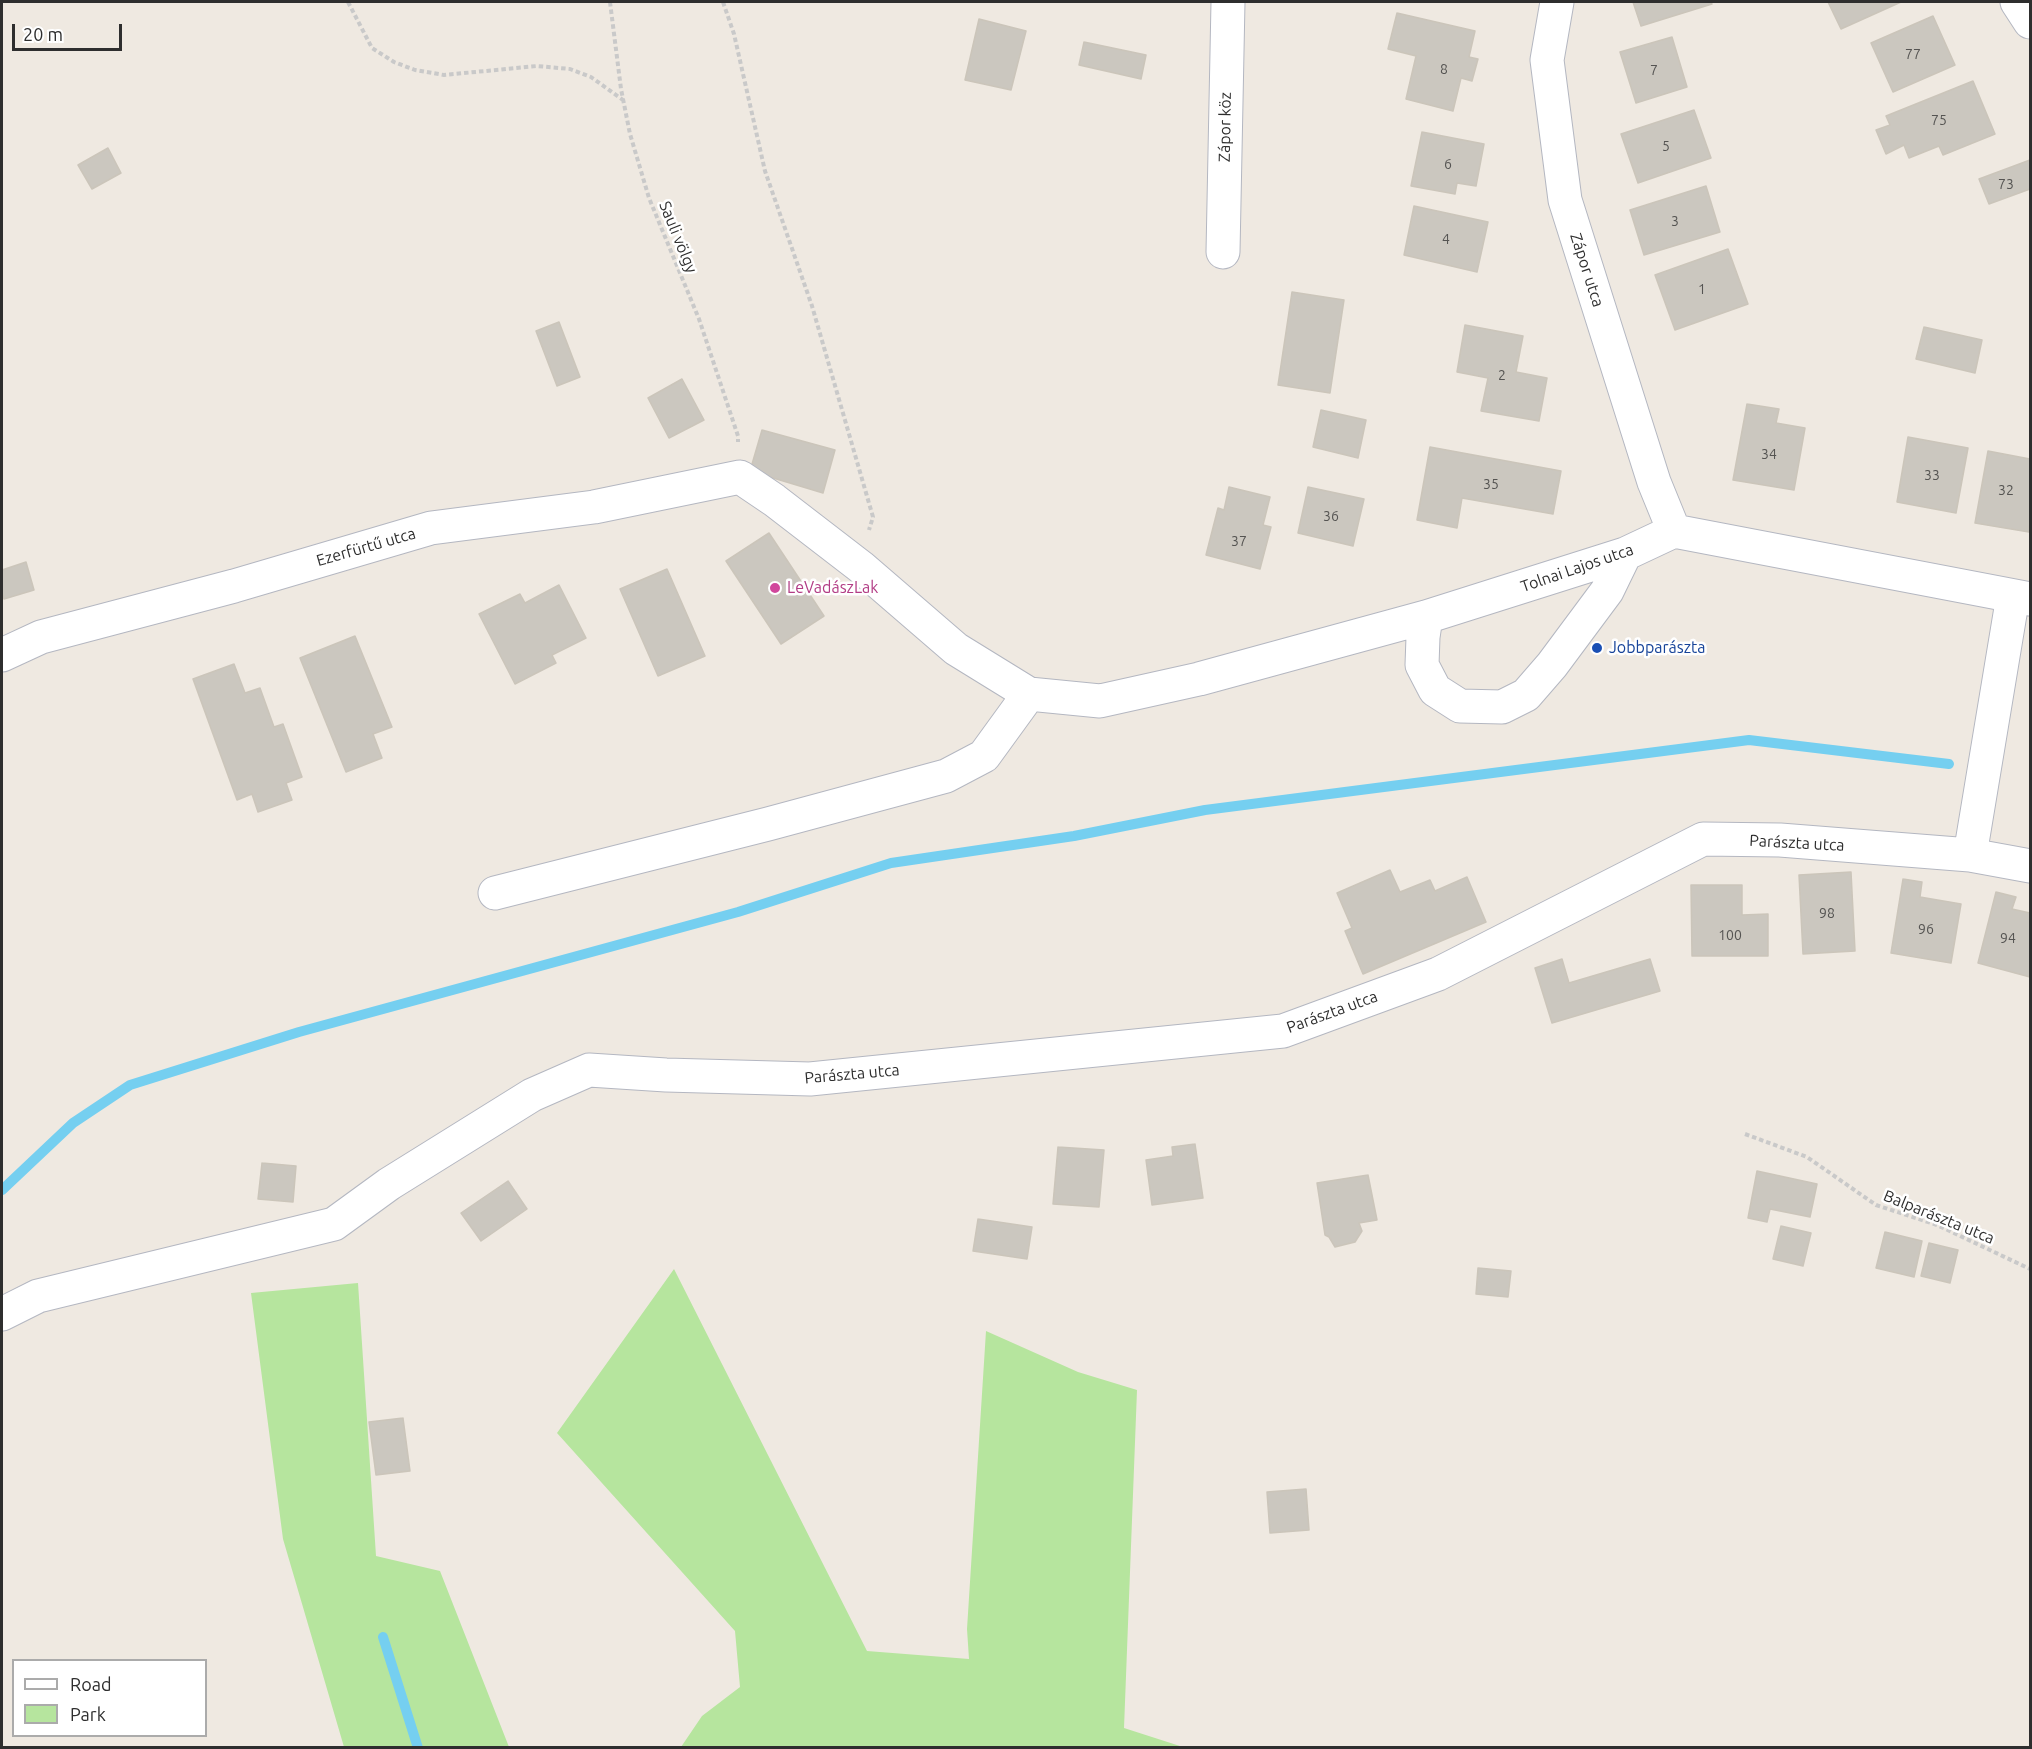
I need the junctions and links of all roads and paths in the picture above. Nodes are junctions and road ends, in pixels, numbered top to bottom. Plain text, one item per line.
1 (348, 2) edge
2 (610, 2) edge
3 (723, 2) edge
4 (1228, 2) edge
5 (1557, 2) edge
6 (2017, 2) edge
7 (2031, 22) edge
8 (624, 101) junction
9 (1223, 252) dead end
10 (740, 477) junction
11 (1674, 531) junction
12 (1625, 554) junction
13 (861, 567) junction
14 (2022, 597) edge
15 (1426, 617) junction
16 (2, 655) edge
17 (1029, 694) junction
18 (1970, 855) junction
19 (2031, 866) edge
20 (495, 892) dead end
21 (1745, 1134) dead end
22 (2031, 1269) edge
23 (2, 1314) edge

1 - 8 path
2 - 8 path, Sauli völgy
3 - 13 path
4 - 9 street, Zápor köz
5 - 11 street, Zápor utca
6 - 7 street
8 - 10 path, Sauli völgy
10 - 13 street
10 - 16 street, Ezerfürtű utca
11 - 12 street, Tolnai Lajos utca
11 - 14 street
12 - 15 street, Tolnai Lajos utca
12 - 15 street
13 - 17 street
14 - 18 street
15 - 17 street, Tolnai Lajos utca
17 - 20 street
18 - 19 street, Parászta utca
18 - 23 street, Parászta utca
21 - 22 path, Balparászta utca

